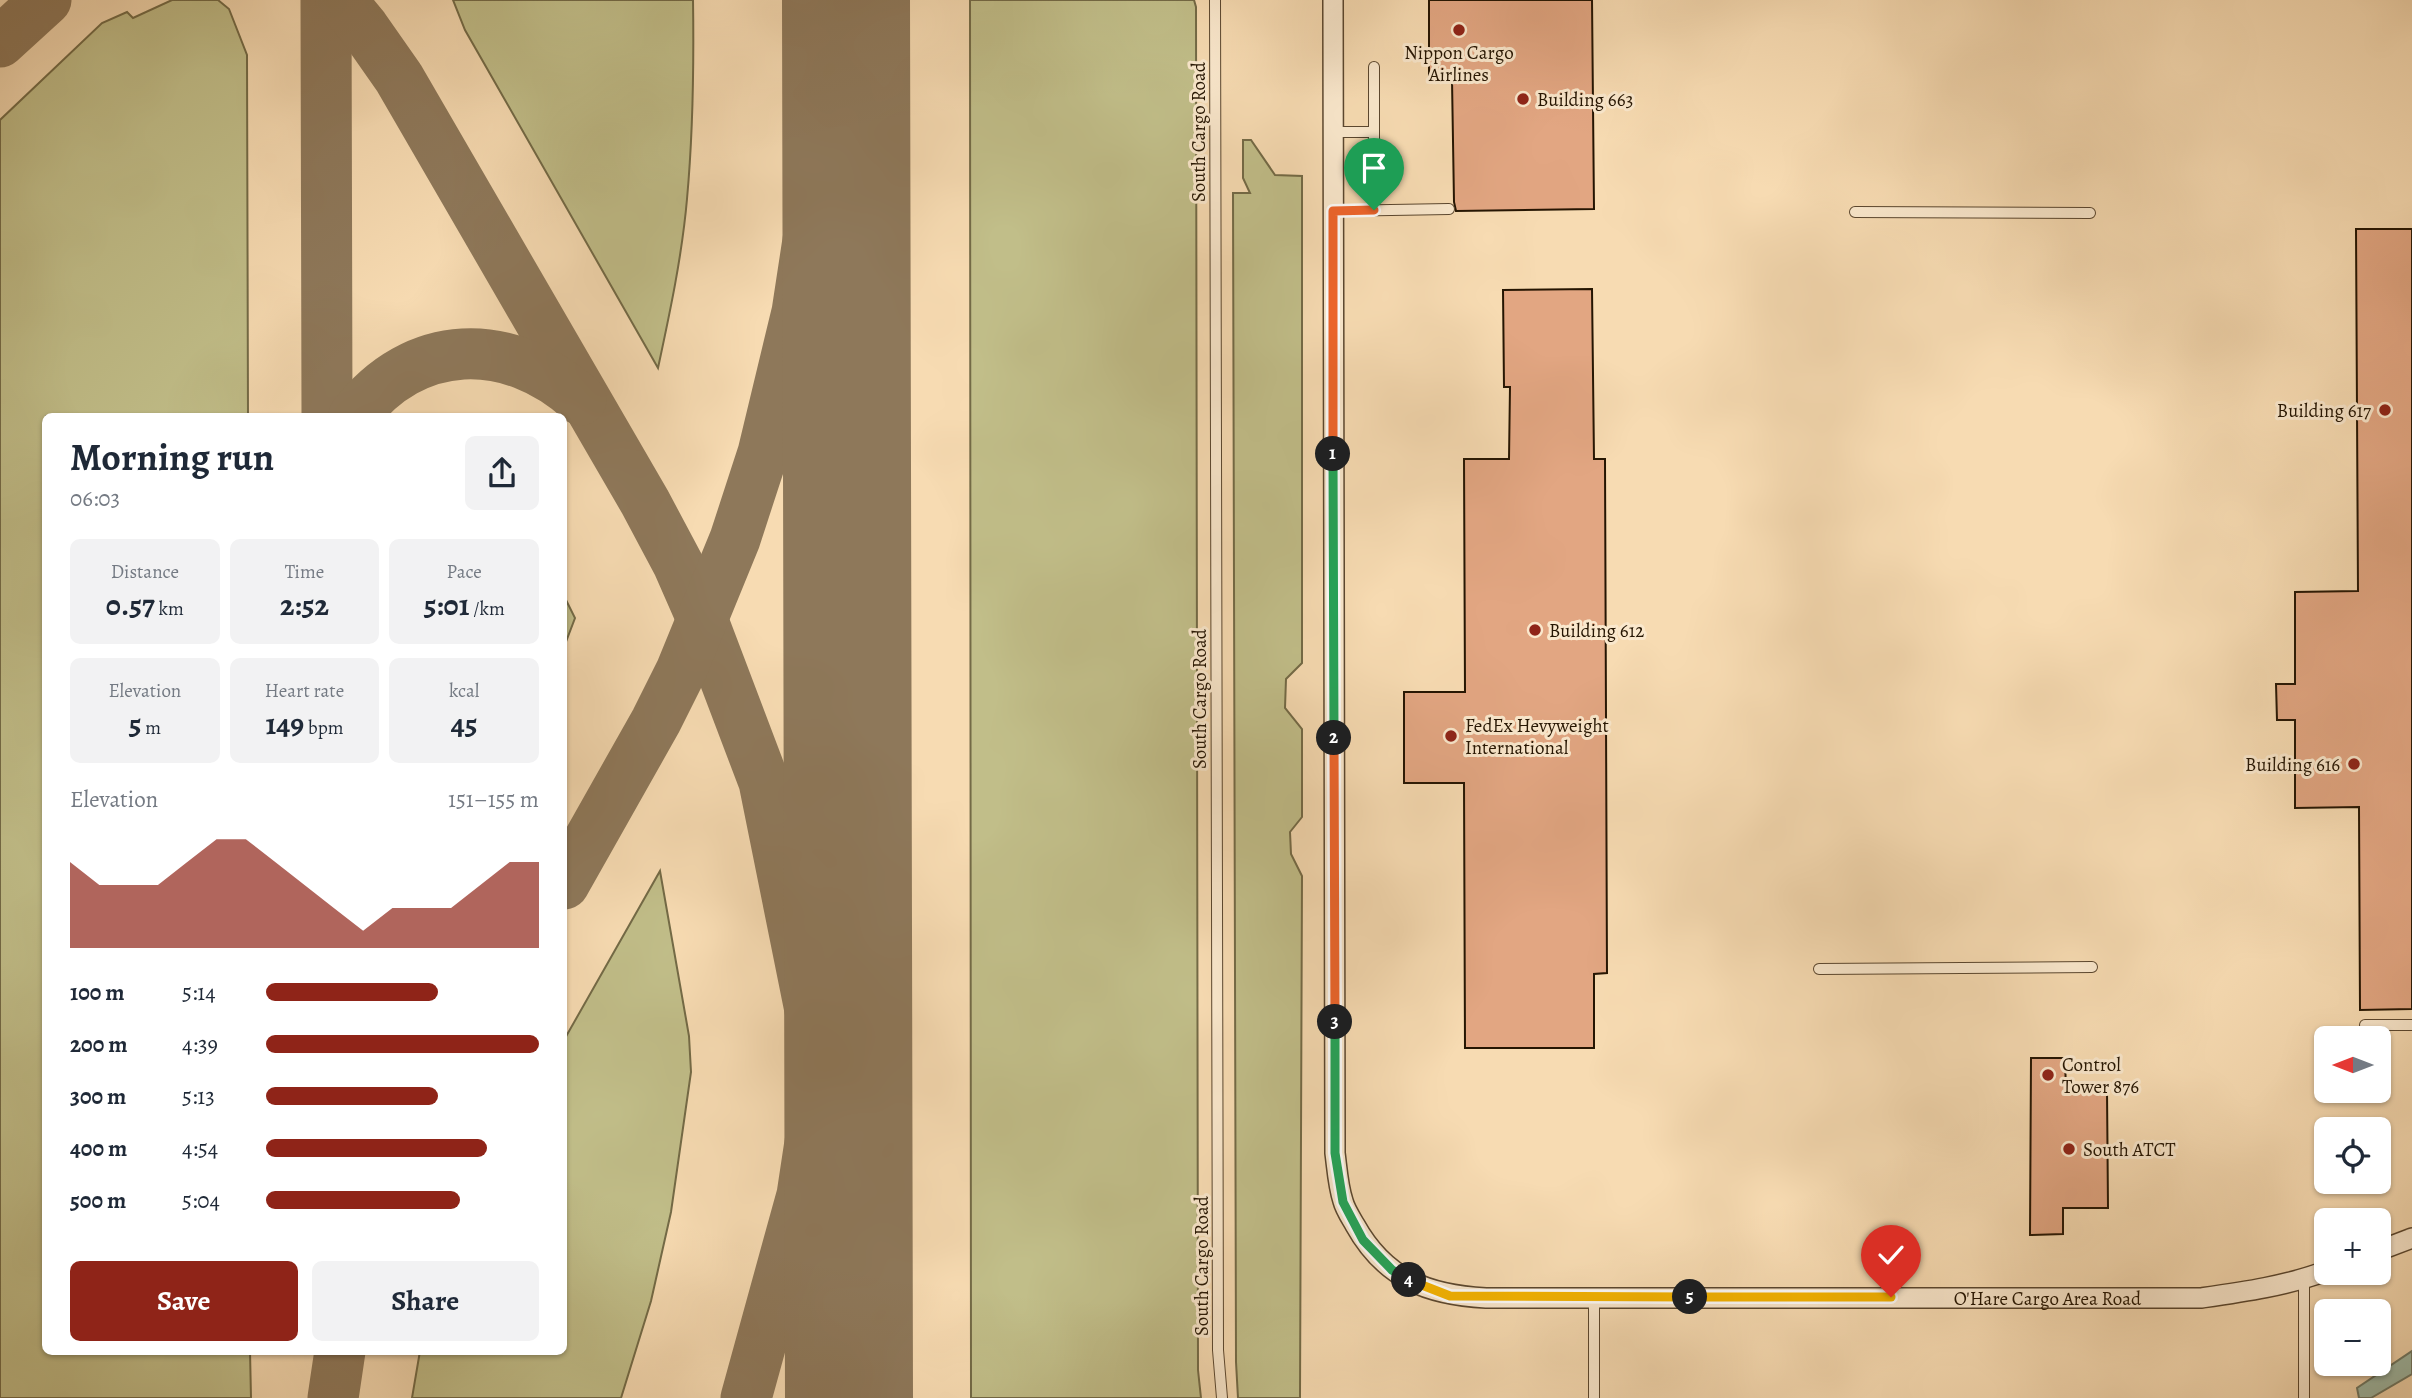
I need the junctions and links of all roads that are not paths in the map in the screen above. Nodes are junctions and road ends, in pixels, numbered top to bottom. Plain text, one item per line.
1 (1215, 0) edge
2 (1333, 0) edge
3 (1374, 66) dead end
4 (1332, 132) junction
5 (1374, 132) junction
6 (1449, 209) dead end
7 (1374, 210) junction
8 (1333, 211) junction
9 (1856, 212) dead end
10 (2090, 213) dead end
11 (2092, 967) dead end
12 (1819, 969) dead end
13 (2365, 1025) dead end
14 (2412, 1025) edge
15 (2412, 1238) edge
16 (2391, 1246) edge
17 (2314, 1275) edge
18 (2305, 1279) junction
19 (1594, 1297) junction
20 (1222, 1398) edge
21 (1594, 1398) edge
22 (2304, 1398) edge

1 - 20 lane, South Cargo Road
2 - 4 street, O'Hare Cargo Area Road
3 - 5 lane
4 - 5 lane
4 - 8 street, O'Hare Cargo Area Road
5 - 7 lane
6 - 7 lane
7 - 8 lane
8 - 19 street, O'Hare Cargo Area Road
9 - 10 lane
11 - 12 lane
13 - 14 lane
15 - 16 street
17 - 18 street, O'Hare Cargo Area Road
18 - 19 street, O'Hare Cargo Area Road
18 - 22 lane
19 - 21 lane

